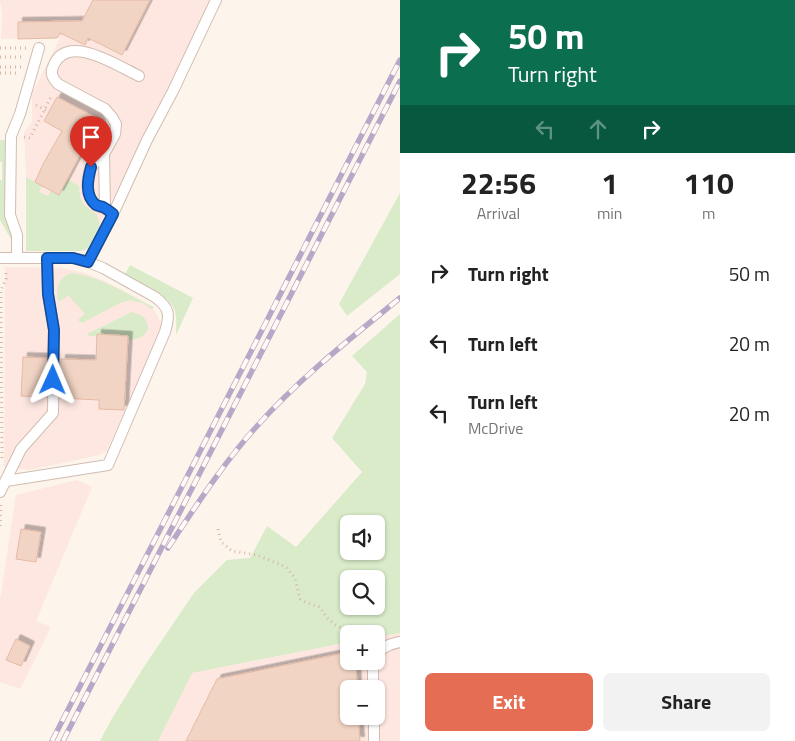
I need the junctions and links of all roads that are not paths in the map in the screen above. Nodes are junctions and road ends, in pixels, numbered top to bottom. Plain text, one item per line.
1 (216, 0) edge
2 (40, 48) road end
3 (140, 76) dead end
4 (104, 154) junction
5 (109, 211) junction
6 (3, 258) edge
7 (17, 258) junction
8 (47, 258) junction
9 (88, 262) junction
10 (2, 487) edge
11 (400, 642) edge
12 (385, 647) edge
13 (374, 725) edge
14 (374, 741) edge

1 - 5 lane
2 - 7 lane
3 - 4 lane
4 - 5 lane
4 - 5 lane
5 - 9 lane
6 - 7 lane
7 - 8 lane
8 - 9 lane
8 - 10 lane
9 - 10 lane
11 - 12 lane
13 - 14 lane

